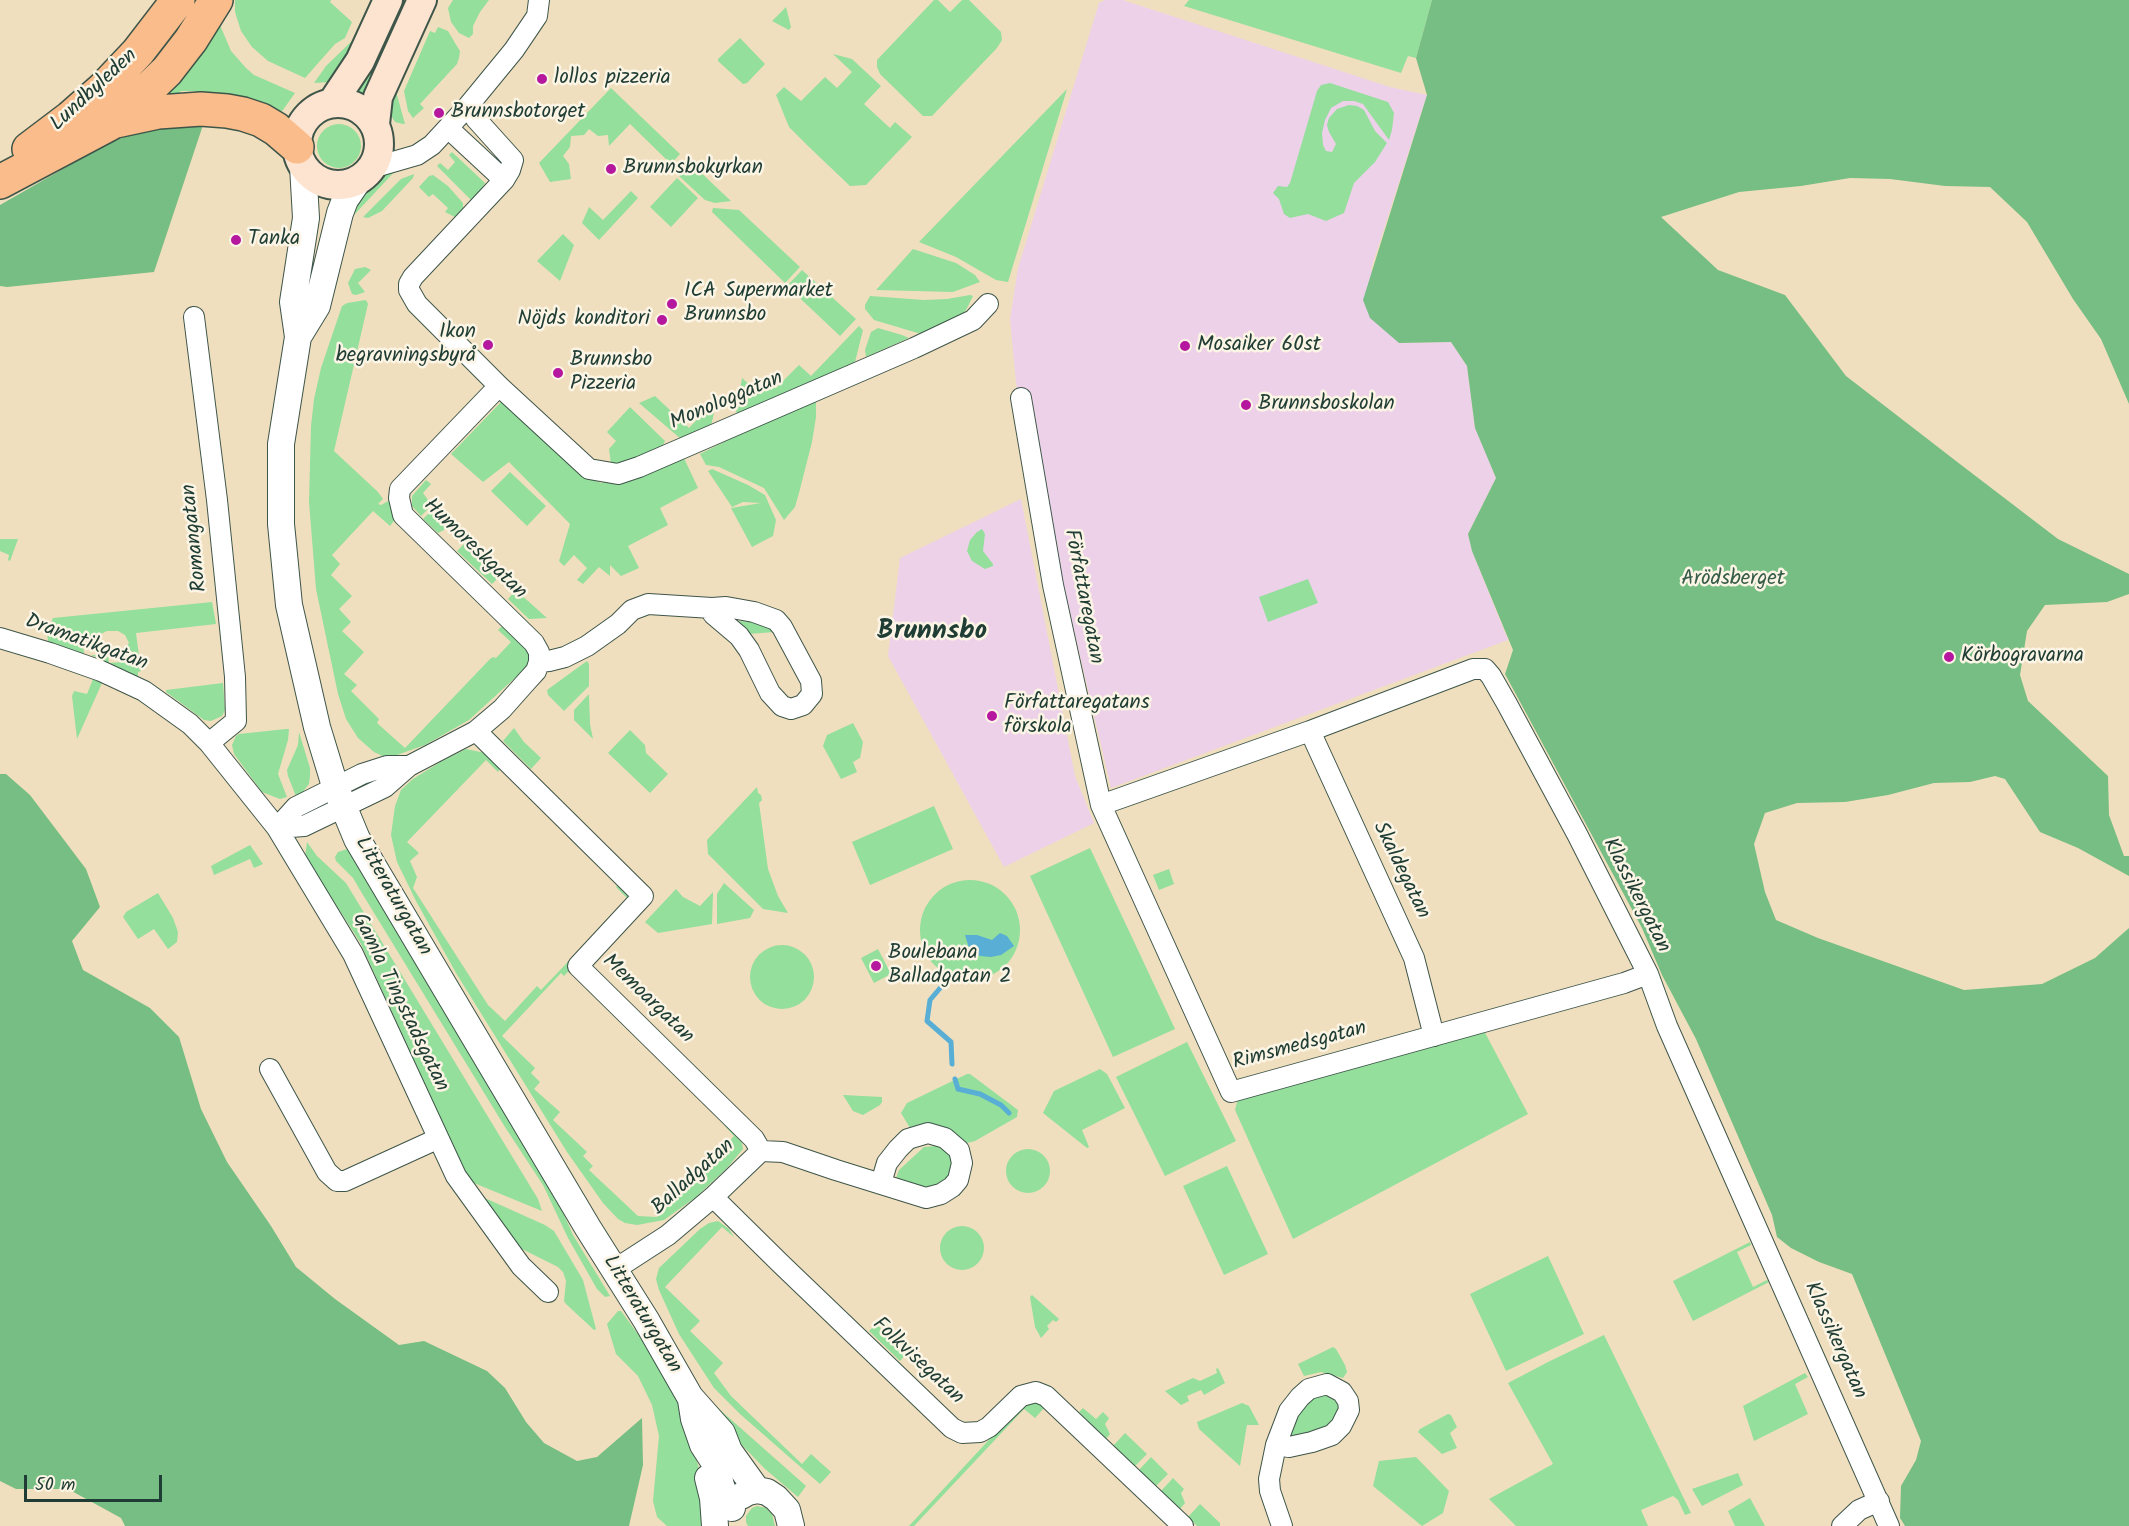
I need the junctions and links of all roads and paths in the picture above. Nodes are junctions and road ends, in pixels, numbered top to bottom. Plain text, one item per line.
1 (178, 0) edge
2 (216, 0) edge
3 (388, 0) edge
4 (422, 0) edge
5 (539, 0) edge
6 (332, 103) junction
7 (468, 106) junction
8 (115, 121) junction
9 (375, 124) junction
10 (448, 128) junction
11 (300, 156) junction
12 (0, 169) edge
13 (365, 174) junction
14 (504, 180) junction
15 (0, 182) edge
16 (988, 304) dead end
17 (194, 317) dead end
18 (298, 337) junction
19 (499, 386) junction
20 (1021, 398) dead end
21 (712, 608) junction
22 (0, 638) edge
23 (539, 662) junction
24 (476, 731) junction
25 (1310, 731) junction
26 (209, 743) junction
27 (340, 797) junction
28 (1101, 805) junction
29 (277, 828) junction
30 (1648, 974) junction
31 (1434, 1036) junction
32 (270, 1070) dead end
33 (437, 1139) junction
34 (761, 1150) junction
35 (881, 1183) dead end
36 (713, 1197) junction
37 (614, 1270) junction
38 (548, 1292) dead end
39 (690, 1397) junction
40 (1276, 1445) dead end
41 (757, 1490) junction
42 (1879, 1501) junction
43 (727, 1521) edge
44 (792, 1526) edge
45 (1183, 1526) edge
46 (1282, 1526) edge
47 (1842, 1526) edge
48 (1889, 1526) edge

1 - 12 highway, Lundbyleden
2 - 8 highway
3 - 6 main road
4 - 9 main road
5 - 7 street
6 - 9 main road
6 - 11 main road
7 - 10 street
7 - 14 street
8 - 11 highway
8 - 15 highway
9 - 13 main road
10 - 13 street
10 - 14 street
11 - 13 main road
11 - 18 street, Litteraturgatan
13 - 18 street, Litteraturgatan
14 - 19 street
16 - 19 street, Monologgatan
17 - 26 street, Romangatan
18 - 27 street, Litteraturgatan
19 - 23 street, Humoreskgatan
20 - 28 street, Författaregatan
21 - 21 street
21 - 23 street
22 - 26 street, Dramatikgatan
23 - 24 street
24 - 27 street
24 - 34 street, Memoargatan
25 - 28 street, Klassikergatan
25 - 30 street, Klassikergatan
25 - 31 street, Skaldegatan
26 - 29 street, Dramatikgatan
27 - 29 street
27 - 37 street, Litteraturgatan
28 - 31 street, Rimsmedsgatan
29 - 33 street, Gamla Tingstadsgatan
30 - 31 street, Rimsmedsgatan
30 - 42 street, Klassikergatan
32 - 33 street
33 - 38 street, Gamla Tingstadsgatan
34 - 35 street, Balladgatan
34 - 36 street, Balladgatan
36 - 37 street, Balladgatan
36 - 45 street, Folkvisegatan
37 - 39 street, Litteraturgatan
39 - 41 street, Litteraturgatan
39 - 43 street, Litteraturgatan
40 - 46 street
41 - 43 street, Litteraturgatan
41 - 44 street, Litteraturgatan
42 - 47 street
42 - 48 street, Klassikergatan

